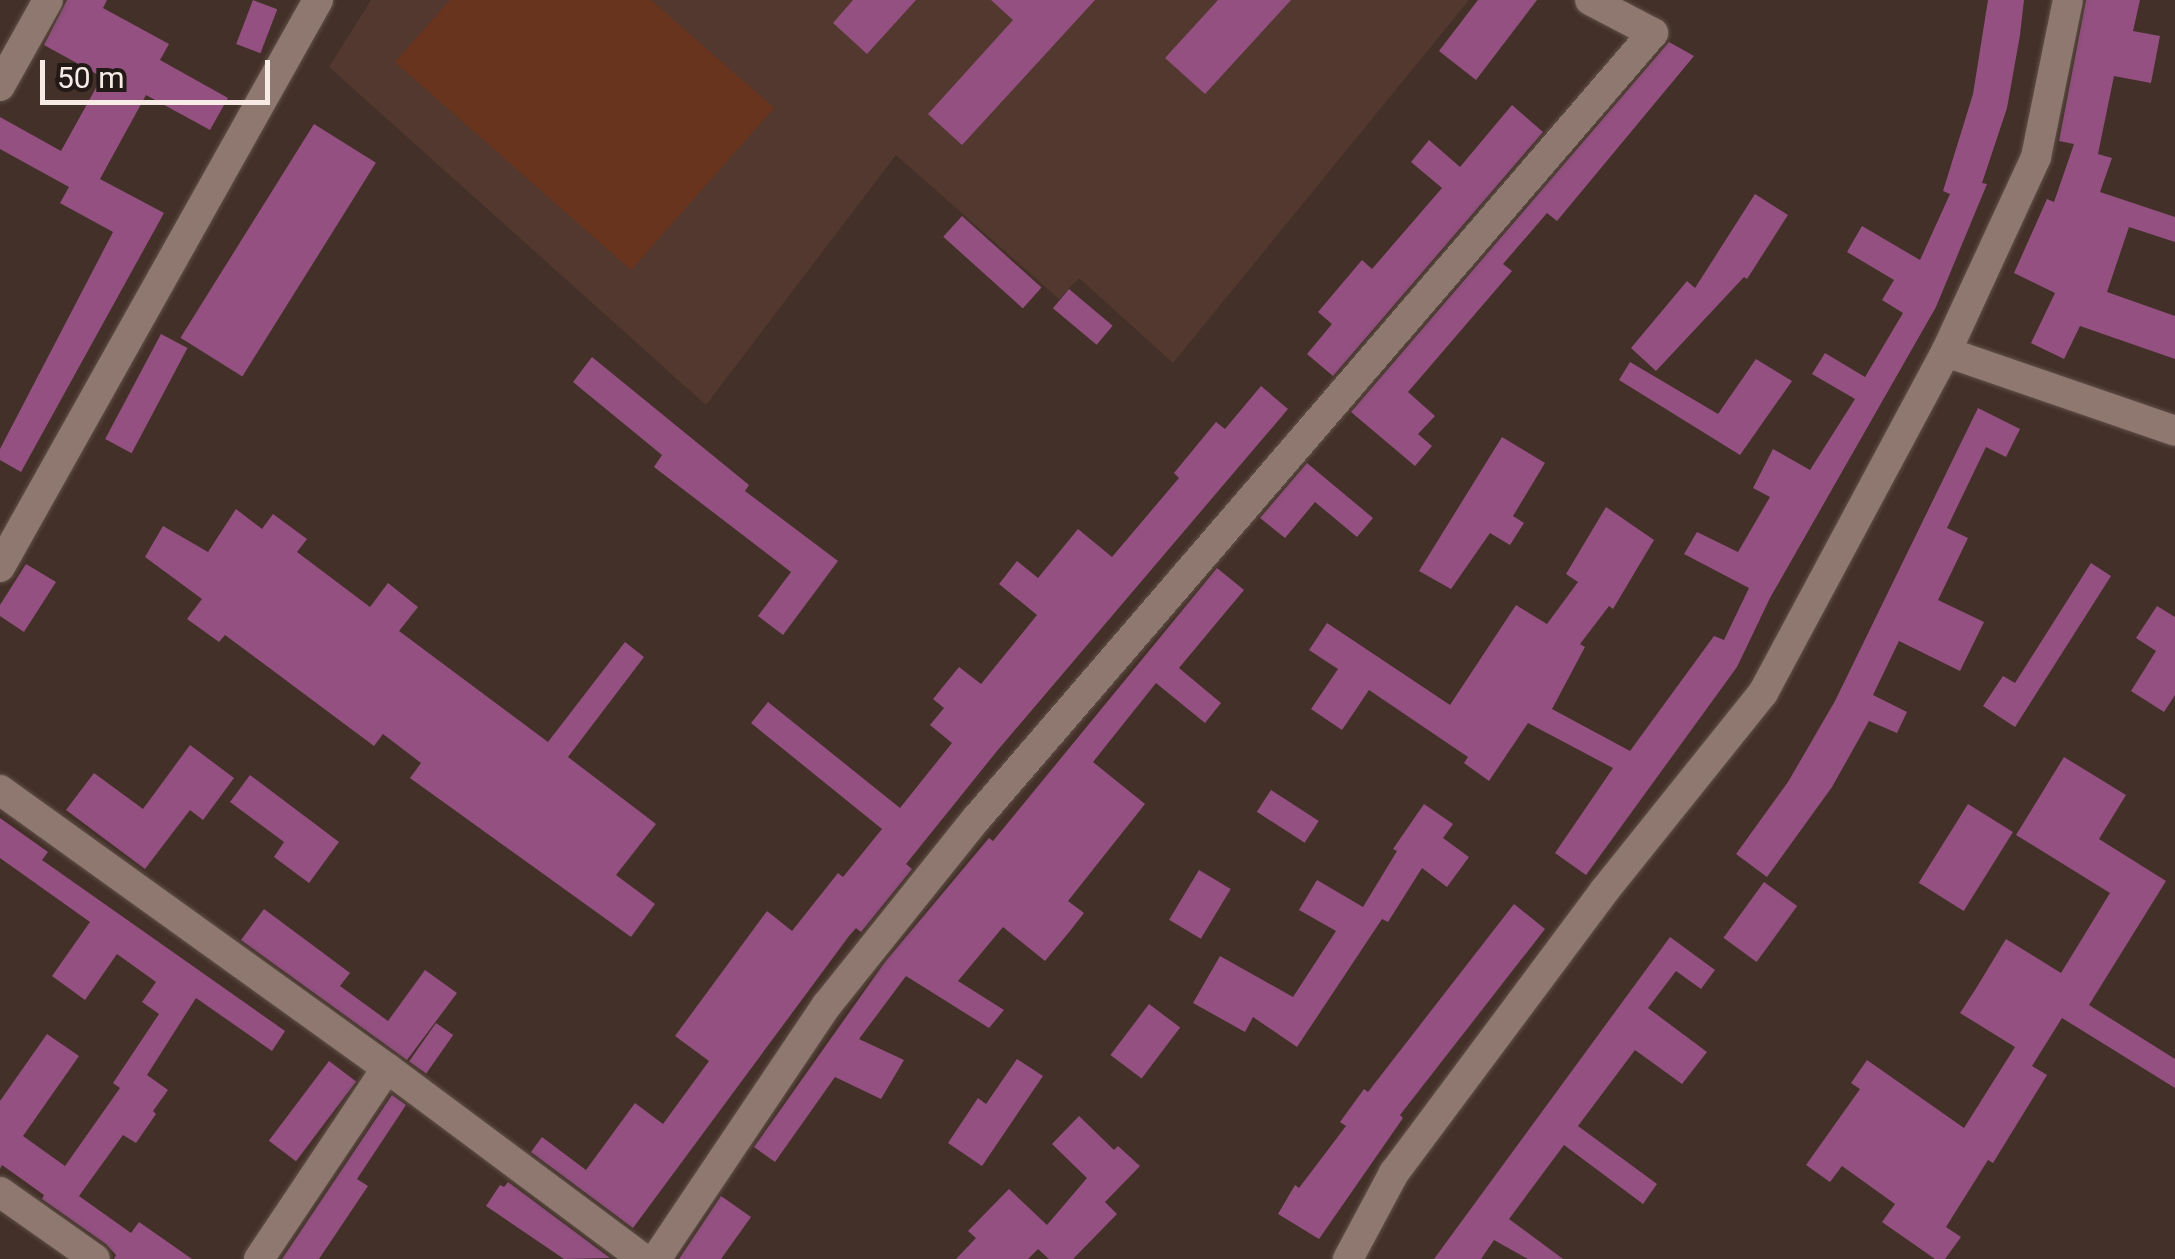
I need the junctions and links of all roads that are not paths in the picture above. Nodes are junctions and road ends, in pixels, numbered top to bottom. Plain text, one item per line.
1 (48, 0) edge
2 (318, 0) edge
3 (1590, 0) edge
4 (2068, 0) edge
5 (0, 86) edge
6 (1946, 352) junction
7 (2175, 431) edge
8 (0, 567) edge
9 (0, 790) edge
10 (387, 1068) junction
11 (0, 1192) edge
12 (96, 1259) edge
13 (259, 1259) edge
14 (643, 1259) edge
15 (656, 1259) edge
16 (1348, 1259) edge

1 - 5 street
2 - 8 street
3 - 15 street
4 - 6 street
6 - 7 street
6 - 16 street
9 - 10 street
10 - 13 street
10 - 14 street
11 - 12 street

